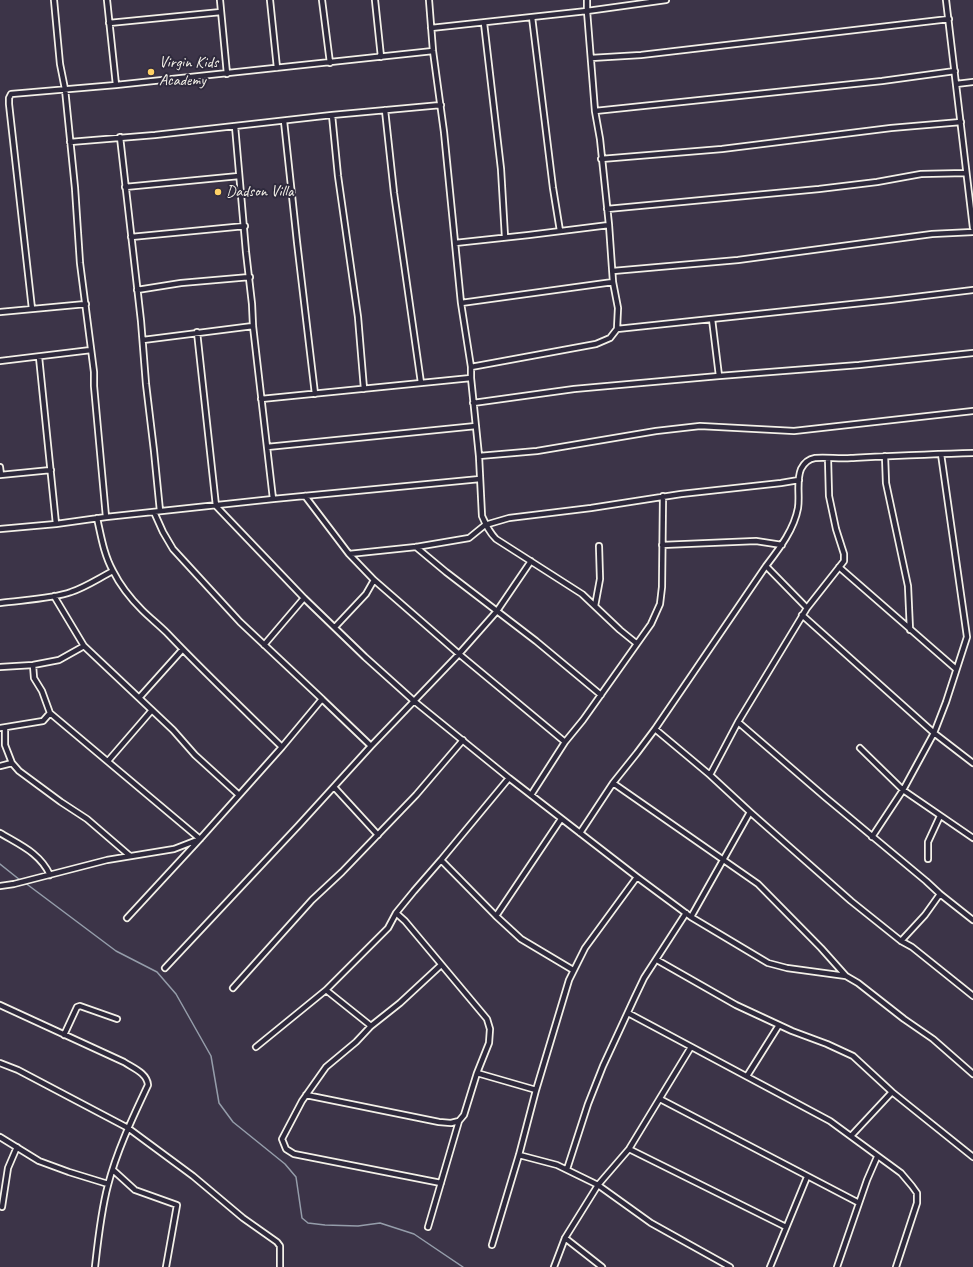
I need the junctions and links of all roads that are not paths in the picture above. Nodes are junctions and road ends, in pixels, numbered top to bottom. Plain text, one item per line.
1 (54, 0) edge
2 (107, 0) edge
3 (220, 0) edge
4 (270, 0) edge
5 (322, 0) edge
6 (375, 0) edge
7 (429, 0) edge
8 (588, 0) edge
9 (666, 0) edge
10 (946, 0) edge
11 (587, 11) junction
12 (221, 12) junction
13 (532, 17) junction
14 (949, 19) junction
15 (109, 23) junction
16 (484, 23) junction
17 (431, 28) junction
18 (433, 51) junction
19 (381, 57) junction
20 (591, 58) junction
21 (330, 62) junction
22 (277, 68) junction
23 (955, 71) junction
24 (227, 74) junction
25 (973, 82) edge
26 (956, 84) junction
27 (116, 85) junction
28 (65, 89) junction
29 (441, 105) junction
30 (385, 110) junction
31 (595, 111) junction
32 (332, 115) junction
33 (284, 121) junction
34 (961, 122) junction
35 (235, 126) junction
36 (120, 137) junction
37 (70, 142) junction
38 (601, 159) junction
39 (966, 173) junction
40 (239, 176) junction
41 (125, 187) junction
42 (608, 209) junction
43 (609, 225) junction
44 (245, 226) junction
45 (973, 228) edge
46 (560, 231) junction
47 (973, 232) edge
48 (131, 237) junction
49 (505, 237) junction
50 (455, 243) junction
51 (613, 271) junction
52 (250, 277) junction
53 (613, 282) junction
54 (137, 290) junction
55 (973, 290) edge
56 (462, 303) junction
57 (86, 304) junction
58 (32, 309) junction
59 (0, 312) edge
60 (712, 319) junction
61 (253, 326) junction
62 (617, 329) junction
63 (197, 332) junction
64 (142, 340) junction
65 (91, 350) junction
66 (973, 353) edge
67 (39, 357) junction
68 (0, 361) edge
69 (471, 367) junction
70 (719, 376) junction
71 (471, 378) junction
72 (422, 383) junction
73 (364, 389) junction
74 (315, 394) junction
75 (261, 399) junction
76 (473, 403) junction
77 (973, 411) edge
78 (476, 426) junction
79 (267, 447) junction
80 (973, 453) edge
81 (941, 454) junction
82 (479, 456) junction
83 (885, 456) junction
84 (828, 458) junction
85 (0, 467) edge
86 (51, 470) junction
87 (0, 475) edge
88 (480, 480) junction
89 (799, 480) junction
90 (305, 496) junction
91 (663, 496) junction
92 (273, 499) junction
93 (216, 506) junction
94 (160, 511) junction
95 (154, 512) junction
96 (106, 517) junction
97 (97, 518) junction
98 (56, 524) junction
99 (486, 525) junction
100 (0, 529) edge
101 (662, 545) junction
102 (782, 545) junction
103 (599, 546) dead end
104 (416, 547) junction
105 (349, 554) junction
106 (531, 561) junction
107 (766, 566) junction
108 (838, 567) junction
109 (113, 571) junction
110 (374, 580) junction
111 (54, 596) junction
112 (304, 598) junction
113 (0, 603) edge
114 (594, 606) junction
115 (807, 608) junction
116 (497, 611) junction
117 (802, 616) junction
118 (335, 627) junction
119 (910, 630) junction
120 (636, 643) junction
121 (264, 645) junction
122 (84, 646) junction
123 (182, 650) junction
124 (459, 654) junction
125 (33, 665) junction
126 (0, 667) edge
127 (956, 669) junction
128 (601, 695) junction
129 (139, 698) junction
130 (322, 700) junction
131 (414, 701) junction
132 (152, 710) junction
133 (50, 713) junction
134 (738, 722) junction
135 (2, 728) edge
136 (655, 729) junction
137 (934, 733) junction
138 (463, 740) junction
139 (565, 742) junction
140 (371, 746) junction
141 (282, 747) junction
142 (860, 748) dead end
143 (108, 761) junction
144 (12, 763) junction
145 (973, 763) edge
146 (0, 766) edge
147 (710, 775) junction
148 (509, 778) junction
149 (613, 783) junction
150 (334, 787) junction
151 (903, 790) junction
152 (240, 795) junction
153 (530, 795) junction
154 (750, 812) junction
155 (940, 816) junction
156 (561, 819) junction
157 (0, 833) edge
158 (580, 833) junction
159 (378, 835) junction
160 (872, 837) junction
161 (973, 838) edge
162 (200, 839) junction
163 (130, 856) junction
164 (928, 859) dead end
165 (441, 860) junction
166 (723, 860) junction
167 (50, 875) junction
168 (637, 877) junction
169 (0, 886) edge
170 (940, 894) junction
171 (396, 913) junction
172 (686, 913) junction
173 (496, 916) junction
174 (692, 917) junction
175 (128, 918) dead end
176 (973, 920) edge
177 (901, 941) junction
178 (657, 960) junction
179 (442, 965) junction
180 (165, 968) dead end
181 (573, 970) junction
182 (846, 976) junction
183 (233, 988) dead end
184 (326, 990) junction
185 (973, 996) edge
186 (0, 1005) edge
187 (628, 1013) junction
188 (117, 1019) dead end
189 (780, 1025) junction
190 (371, 1026) junction
191 (64, 1035) junction
192 (256, 1048) dead end
193 (691, 1048) junction
194 (0, 1063) edge
195 (477, 1073) junction
196 (973, 1074) edge
197 (747, 1076) junction
198 (536, 1090) junction
199 (892, 1092) junction
200 (306, 1095) junction
201 (660, 1099) junction
202 (459, 1120) junction
203 (128, 1128) junction
204 (851, 1136) junction
205 (0, 1137) edge
206 (17, 1147) junction
207 (629, 1149) junction
208 (519, 1155) junction
209 (877, 1157) junction
210 (973, 1157) edge
211 (566, 1169) junction
212 (113, 1170) junction
213 (807, 1177) junction
214 (441, 1183) junction
215 (108, 1184) junction
216 (598, 1185) junction
217 (859, 1204) junction
218 (2, 1207) dead end
219 (428, 1227) dead end
220 (786, 1227) junction
221 (565, 1238) junction
222 (492, 1245) dead end
223 (95, 1267) edge
224 (166, 1267) edge
225 (280, 1267) edge
226 (554, 1267) edge
227 (602, 1267) edge
228 (730, 1267) edge
229 (770, 1267) edge
230 (838, 1267) edge
231 (896, 1267) edge

1 - 28 street
2 - 15 street
3 - 12 street
4 - 22 street
5 - 21 street
6 - 19 street
7 - 17 street
8 - 11 street
9 - 11 street
10 - 14 street
11 - 13 street
11 - 20 street
12 - 15 street
12 - 24 street
13 - 16 street
13 - 46 street
14 - 20 street
14 - 23 street
15 - 27 street
16 - 17 street
16 - 49 street
17 - 18 street
18 - 19 street
18 - 29 street
19 - 21 street
20 - 31 street
21 - 22 street
22 - 24 street
23 - 26 street
23 - 31 street
24 - 27 street
25 - 26 street
26 - 34 street
27 - 28 street
28 - 37 street
28 - 58 street
29 - 30 street
29 - 50 street
30 - 32 street
30 - 72 street
31 - 38 street
32 - 33 street
32 - 73 street
33 - 35 street
33 - 74 street
34 - 38 street
34 - 39 street
35 - 36 street
35 - 40 street
36 - 37 street
36 - 41 street
37 - 57 street
38 - 42 street
39 - 42 street
39 - 45 street
40 - 41 street
40 - 44 street
41 - 48 street
42 - 43 street
43 - 46 street
43 - 51 street
44 - 48 street
44 - 52 street
46 - 49 street
47 - 51 street
48 - 54 street
49 - 50 street
50 - 56 street
51 - 53 street
52 - 54 street
52 - 61 street
53 - 56 street
53 - 62 street
54 - 64 street
55 - 60 street
56 - 69 street
57 - 58 street
57 - 65 street
58 - 59 street
60 - 62 street
60 - 70 street
61 - 63 street
61 - 75 street
62 - 69 street
63 - 64 street
63 - 93 street
64 - 94 street
65 - 67 street
65 - 96 street
66 - 70 street
67 - 68 street
67 - 86 street
69 - 71 street
70 - 76 street
71 - 72 street
71 - 76 street
72 - 73 street
73 - 74 street
74 - 75 street
75 - 79 street
76 - 78 street
77 - 82 street
78 - 79 street
78 - 82 street
79 - 92 street
80 - 81 street
81 - 83 street
81 - 127 street
82 - 88 street
83 - 84 street
83 - 119 street
84 - 89 street
84 - 108 street
85 - 87 street
86 - 87 street
86 - 98 street
88 - 90 street
88 - 99 street
89 - 91 street
89 - 102 street
90 - 92 street
90 - 105 street
91 - 99 street
91 - 101 street
92 - 93 street
93 - 94 street
93 - 112 street
94 - 95 street
95 - 96 street
95 - 121 street
96 - 97 street
97 - 98 street
97 - 109 street
98 - 100 street
99 - 104 street
99 - 106 street
101 - 102 street
101 - 120 street
102 - 107 street
103 - 114 street
104 - 105 street
104 - 116 street
105 - 110 street
106 - 114 street
106 - 116 street
107 - 115 street
107 - 136 street
108 - 115 street
108 - 119 street
109 - 111 street
109 - 123 street
110 - 118 street
110 - 124 street
111 - 113 street
111 - 122 street
112 - 118 street
112 - 121 street
114 - 120 street
115 - 117 street
116 - 124 street
116 - 128 street
117 - 134 street
117 - 137 street
118 - 131 street
119 - 127 street
120 - 128 street
121 - 130 street
122 - 125 street
122 - 129 street
123 - 129 street
123 - 141 street
124 - 131 street
124 - 139 street
125 - 126 street
125 - 133 street
127 - 137 street
128 - 139 street
129 - 132 street
130 - 140 street
130 - 141 street
131 - 138 street
131 - 140 street
132 - 143 street
132 - 152 street
133 - 135 street
133 - 143 street
134 - 147 street
134 - 160 street
135 - 144 street
136 - 147 street
136 - 149 street
137 - 145 street
137 - 151 street
138 - 148 street
138 - 159 street
139 - 153 street
140 - 150 street
141 - 152 street
142 - 151 street
143 - 162 street
144 - 146 street
144 - 163 street
147 - 154 street
148 - 153 street
148 - 165 street
149 - 158 street
149 - 166 street
150 - 159 street
150 - 180 street
151 - 155 street
151 - 160 street
152 - 162 street
153 - 156 street
154 - 166 street
154 - 177 street
155 - 161 street
155 - 164 street
156 - 158 street
156 - 173 street
157 - 167 street
158 - 168 street
159 - 183 street
160 - 170 street
162 - 163 street
162 - 175 street
163 - 167 street
165 - 171 street
165 - 173 street
166 - 174 street
166 - 182 street
167 - 169 street
168 - 172 street
168 - 181 street
170 - 176 street
170 - 177 street
171 - 179 street
171 - 184 street
172 - 174 street
172 - 178 street
173 - 181 street
174 - 182 street
177 - 185 street
178 - 187 street
178 - 189 street
179 - 190 street
179 - 195 street
181 - 198 street
182 - 196 street
184 - 190 street
184 - 192 street
186 - 191 street
187 - 193 street
187 - 211 street
188 - 191 street
189 - 197 street
189 - 199 street
190 - 200 street
191 - 203 street
193 - 197 street
193 - 201 street
194 - 203 street
195 - 198 street
195 - 202 street
197 - 204 street
198 - 208 street
199 - 204 street
199 - 210 street
200 - 202 street
200 - 214 street
201 - 207 street
201 - 213 street
202 - 214 street
203 - 212 street
203 - 225 street
204 - 209 street
205 - 206 street
206 - 215 street
206 - 218 street
207 - 216 street
207 - 220 street
208 - 211 street
208 - 222 street
209 - 217 street
209 - 231 street
211 - 216 street
212 - 215 street
212 - 224 street
213 - 217 street
213 - 220 street
214 - 219 street
215 - 223 street
216 - 221 street
216 - 228 street
217 - 230 street
220 - 229 street
221 - 226 street
221 - 227 street

